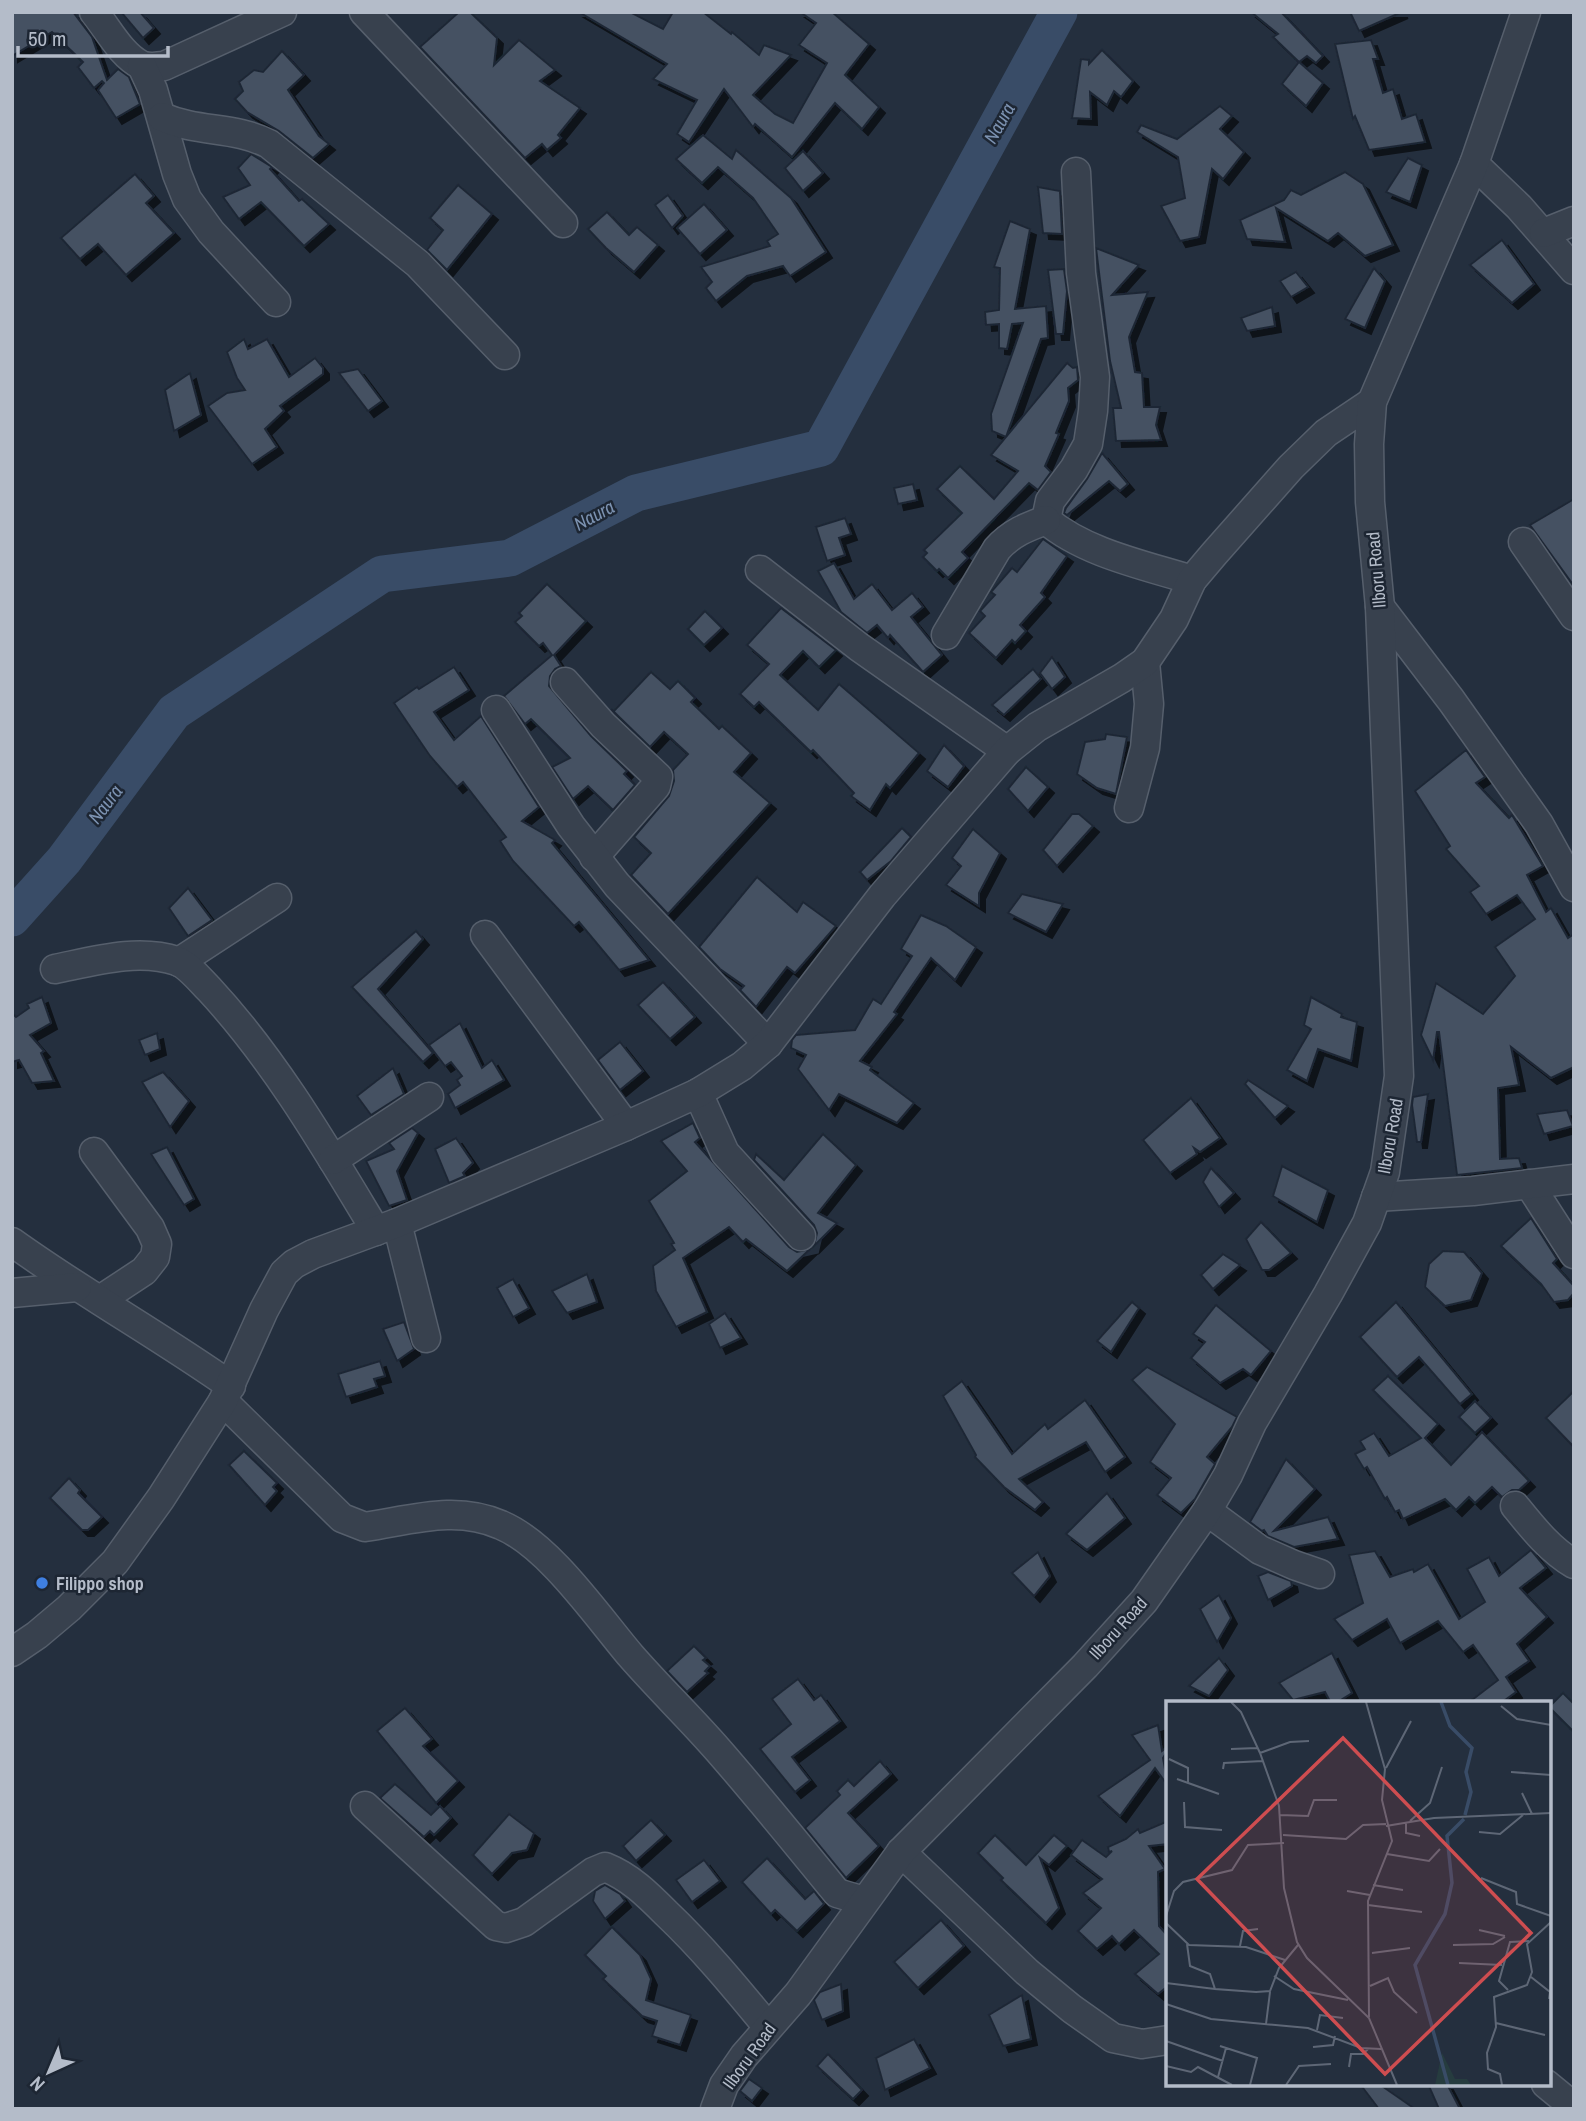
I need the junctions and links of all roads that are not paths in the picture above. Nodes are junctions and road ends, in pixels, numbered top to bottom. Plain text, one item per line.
1 (94, 12) edge
2 (282, 12) edge
3 (364, 12) edge
4 (1526, 12) edge
5 (142, 66) junction
6 (162, 117) junction
7 (1474, 164) junction
8 (1076, 172) dead end
9 (1574, 221) edge
10 (564, 223) dead end
11 (1544, 233) junction
12 (1574, 270) edge
13 (276, 302) dead end
14 (505, 355) dead end
15 (1371, 402) junction
16 (1046, 520) junction
17 (1523, 542) dead end
18 (760, 570) dead end
19 (1192, 580) junction
20 (1380, 607) junction
21 (1574, 616) edge
22 (946, 635) dead end
23 (1145, 662) junction
24 (565, 682) dead end
25 (496, 710) dead end
26 (1007, 751) junction
27 (1129, 808) dead end
28 (594, 857) junction
29 (1574, 887) edge
30 (277, 898) dead end
31 (485, 934) dead end
32 (179, 962) junction
33 (55, 969) dead end
34 (768, 1044) junction
35 (698, 1093) junction
36 (429, 1097) dead end
37 (626, 1126) junction
38 (94, 1152) dead end
39 (333, 1160) junction
40 (1574, 1179) edge
41 (1529, 1184) junction
42 (1376, 1197) junction
43 (387, 1227) junction
44 (801, 1236) dead end
45 (12, 1242) edge
46 (1574, 1254) edge
47 (12, 1293) edge
48 (89, 1294) junction
49 (426, 1338) dead end
50 (227, 1394) junction
51 (1515, 1506) dead end
52 (1207, 1511) junction
53 (1574, 1564) edge
54 (1320, 1574) dead end
55 (12, 1652) edge
56 (365, 1806) dead end
57 (901, 1852) junction
58 (864, 1901) junction
59 (768, 2027) junction
60 (1166, 2040) edge
61 (1548, 2086) edge
62 (1574, 2107) edge
63 (715, 2109) edge

1 - 5 street
2 - 5 street
3 - 10 street
4 - 7 street, Ilboru Road
5 - 6 street
6 - 13 street
6 - 14 street
7 - 11 street
7 - 15 street, Ilboru Road
8 - 16 street
9 - 11 street
11 - 12 street
15 - 19 street
15 - 20 street, Ilboru Road
16 - 19 street
16 - 22 street
17 - 21 street
18 - 26 street
19 - 23 street
20 - 29 street
20 - 42 street, Ilboru Road
23 - 26 street
23 - 27 street
24 - 28 street
25 - 28 street
26 - 34 street
28 - 34 street
30 - 32 street
31 - 37 street
32 - 33 street
32 - 39 street
34 - 35 street
35 - 37 street
35 - 44 street
36 - 39 street
37 - 43 street
38 - 48 street
39 - 43 street
40 - 41 street
41 - 42 street
41 - 46 street
42 - 52 street, Ilboru Road
43 - 49 street
43 - 50 street
45 - 48 street
47 - 48 street
48 - 50 street
50 - 55 street
50 - 58 street
51 - 53 street
52 - 54 street
52 - 57 street, Ilboru Road
56 - 59 street
57 - 58 street, Ilboru Road
57 - 60 street
58 - 59 street, Ilboru Road
59 - 63 street, Ilboru Road
61 - 62 street

